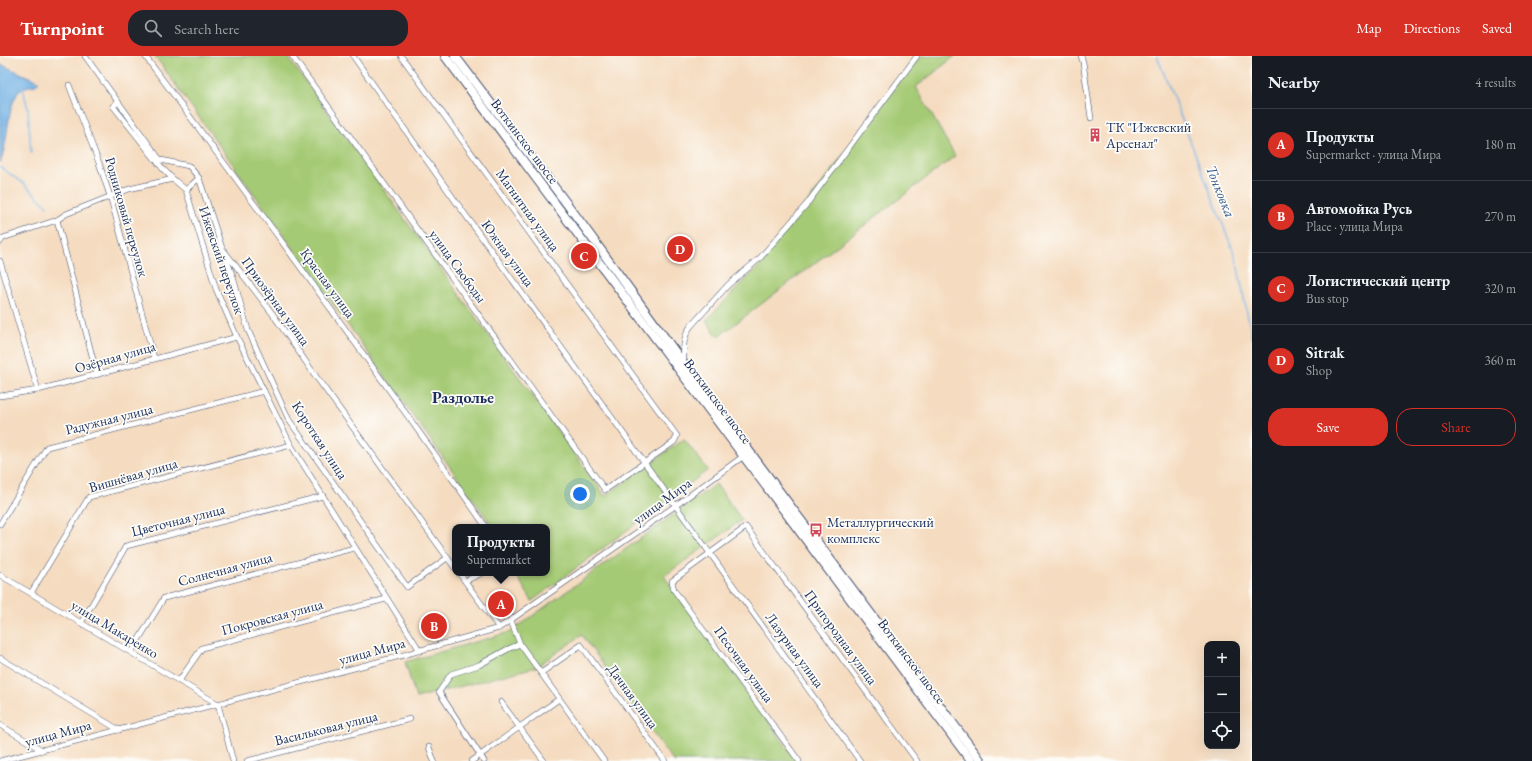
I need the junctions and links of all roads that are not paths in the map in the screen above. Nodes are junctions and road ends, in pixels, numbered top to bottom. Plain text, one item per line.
1 (85, 56) edge
2 (145, 56) edge
3 (292, 56) edge
4 (353, 56) edge
5 (401, 56) edge
6 (445, 56) edge
7 (455, 56) edge
8 (908, 56) edge
9 (917, 56) edge
10 (1081, 56) edge
11 (911, 63) junction
12 (69, 85) dead end
13 (118, 102) junction
14 (1091, 118) dead end
15 (200, 178) junction
16 (173, 179) junction
17 (186, 190) junction
18 (110, 196) junction
19 (57, 220) junction
20 (0, 242) edge
21 (222, 248) junction
22 (0, 261) edge
23 (237, 336) junction
24 (154, 358) junction
25 (684, 364) junction
26 (97, 375) junction
27 (38, 390) junction
28 (264, 391) junction
29 (0, 396) edge
30 (291, 445) junction
31 (746, 454) junction
32 (644, 462) junction
33 (323, 496) junction
34 (676, 506) junction
35 (0, 524) edge
36 (484, 524) edge
37 (354, 548) junction
38 (710, 553) junction
39 (447, 558) junction
40 (452, 564) edge
41 (0, 575) edge
42 (461, 576) edge
43 (476, 576) edge
44 (465, 581) junction
45 (31, 593) junction
46 (386, 600) junction
47 (511, 621) junction
48 (81, 623) junction
49 (499, 628) junction
50 (520, 644) junction
51 (420, 651) junction
52 (131, 652) junction
53 (0, 658) edge
54 (541, 674) junction
55 (179, 681) junction
56 (560, 699) junction
57 (501, 702) dead end
58 (218, 704) junction
59 (410, 719) dead end
60 (0, 725) edge
61 (519, 727) junction
62 (119, 730) junction
63 (429, 747) dead end
64 (42, 750) junction
65 (480, 755) junction
66 (0, 761) edge
67 (233, 761) edge
68 (247, 761) edge
69 (434, 761) edge
70 (472, 761) edge
71 (484, 761) edge
72 (544, 761) edge
73 (604, 761) edge
74 (665, 761) edge
75 (799, 761) edge
76 (860, 761) edge
77 (917, 761) edge
78 (971, 761) edge
79 (981, 761) edge

1 - 13 street
2 - 36 street, Красная улица
3 - 32 street, улица Свободы
4 - 32 street, Южная улица
5 - 32 street, Магнитная улица
6 - 31 main road, Воткинское шоссе
7 - 25 main road, Воткинское шоссе
8 - 11 street
9 - 11 street
10 - 14 street
11 - 25 street
12 - 18 street, Родниковый переулок
13 - 15 street
13 - 16 street
15 - 17 street
15 - 21 street, Приозёрная улица
16 - 17 street
16 - 18 street
17 - 23 street, Ижевский переулок
18 - 19 street
18 - 24 street, Родниковый переулок
19 - 20 street
19 - 26 street
21 - 39 street, Приозёрная улица
21 - 39 street, Короткая улица
22 - 27 street
23 - 24 street, Озёрная улица
23 - 28 street, Ижевский переулок
24 - 26 street, Озёрная улица
25 - 31 main road, Воткинское шоссе
26 - 27 street, Озёрная улица
27 - 29 street, Озёрная улица
28 - 30 street, Ижевский переулок
28 - 35 street, Радужная улица
30 - 33 street, Ижевский переулок
30 - 45 street, Вишнёвая улица
31 - 34 street, улица Мира
31 - 78 main road, Воткинское шоссе
31 - 79 main road, Воткинское шоссе
32 - 34 street, Южная улица
33 - 37 street, Ижевский переулок
33 - 48 street, Цветочная улица
34 - 38 street, Лазурная улица
34 - 47 street, улица Мира
37 - 46 street, Ижевский переулок
37 - 52 street, Солнечная улица
38 - 75 street, Песочная улица
38 - 76 street, Лазурная улица
38 - 77 street, Пригородная улица
39 - 40 street, Приозёрная улица
41 - 45 street, улица Макаренко
42 - 44 street
43 - 44 street
44 - 49 street
45 - 48 street, улица Макаренко
46 - 51 street, Ижевский переулок
46 - 55 street, Покровская улица
47 - 49 street, улица Мира
47 - 50 street
48 - 52 street, улица Макаренко
49 - 51 street, улица Мира
50 - 54 street
50 - 65 street
51 - 58 street, улица Мира
52 - 55 street, улица Макаренко
53 - 62 street
54 - 56 street
54 - 74 street, Дачная улица
55 - 58 street, улица Макаренко
56 - 61 street
56 - 73 street
57 - 61 street
58 - 62 street, улица Мира
58 - 67 street
59 - 68 street, Васильковая улица
60 - 64 street
61 - 65 street
61 - 72 street
62 - 64 street, улица Мира
63 - 69 street
64 - 66 street, улица Мира
65 - 70 street
65 - 71 street

